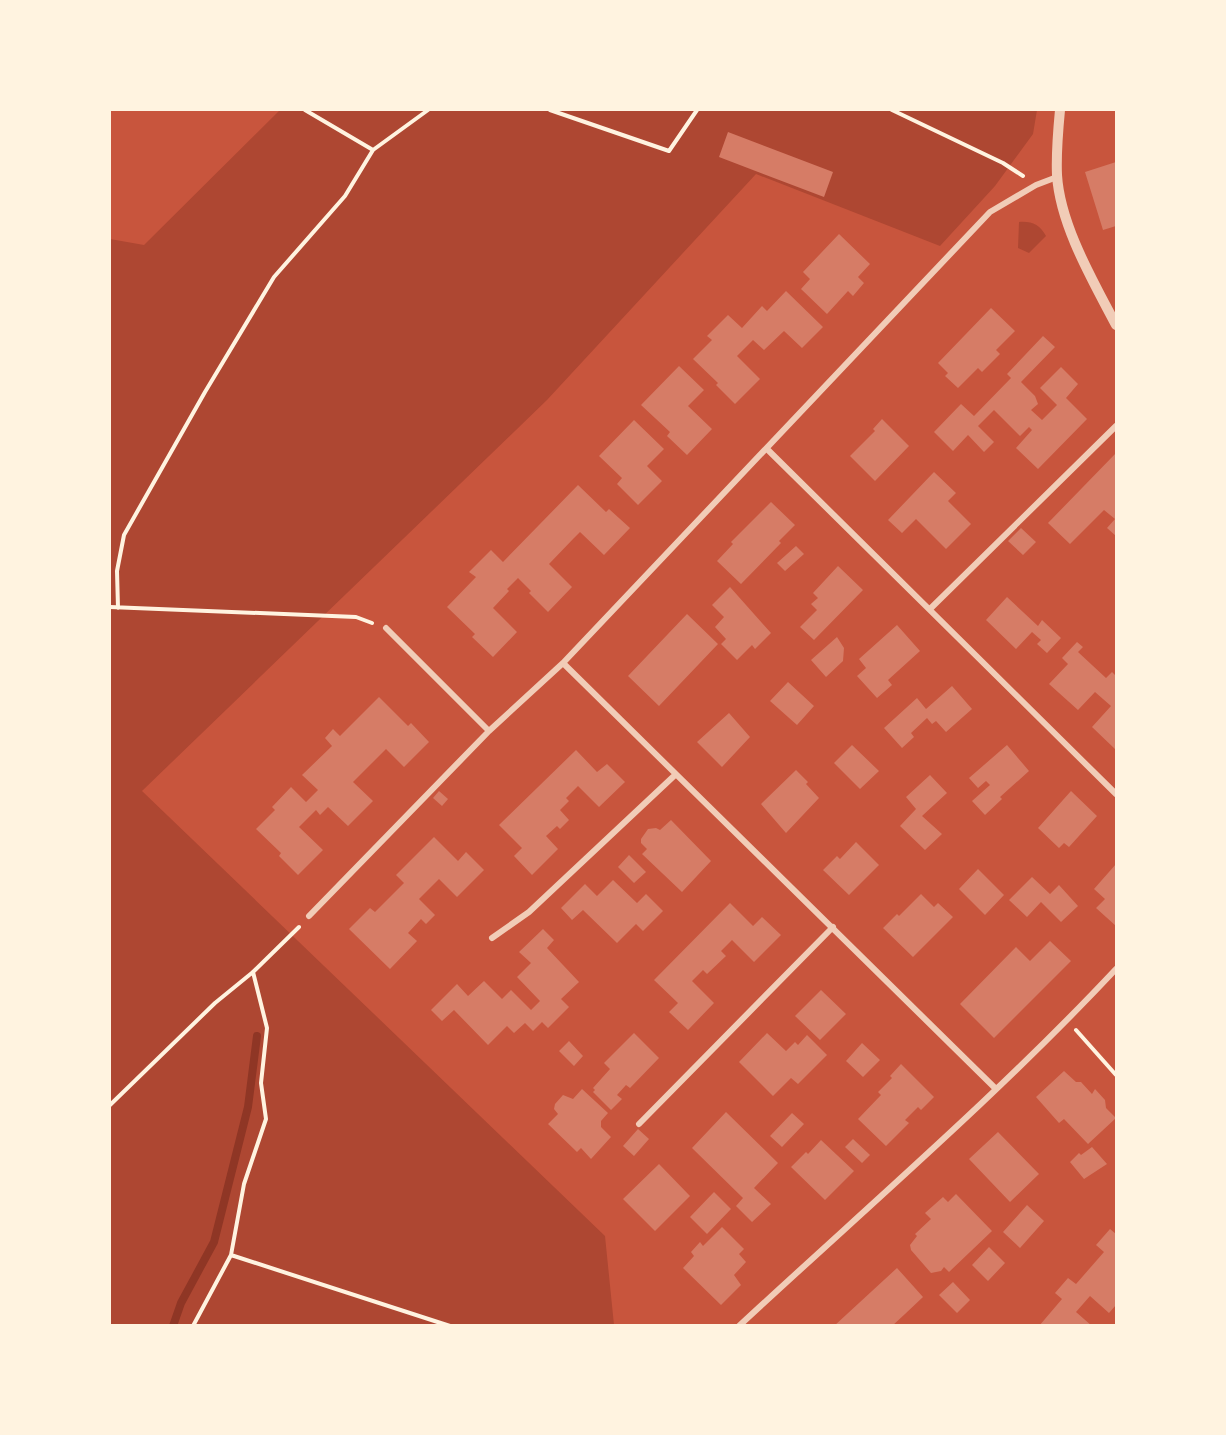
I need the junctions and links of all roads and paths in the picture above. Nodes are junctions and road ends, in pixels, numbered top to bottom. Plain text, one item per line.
1 (305, 110) edge
2 (428, 110) edge
3 (550, 110) edge
4 (697, 110) edge
5 (892, 110) edge
6 (1060, 110) edge
7 (373, 150) junction
8 (1057, 177) junction
9 (1036, 185) junction
10 (1116, 325) edge
11 (1116, 426) edge
12 (767, 449) junction
13 (110, 607) edge
14 (118, 608) junction
15 (930, 609) junction
16 (386, 628) joint
17 (563, 663) junction
18 (489, 731) junction
19 (675, 775) junction
20 (1116, 794) edge
21 (309, 916) joint
22 (833, 927) junction
23 (492, 938) dead end
24 (1116, 969) edge
25 (253, 972) junction
26 (1067, 1021) junction
27 (1116, 1075) edge
28 (996, 1089) junction
29 (110, 1105) edge
30 (639, 1124) dead end
31 (231, 1255) junction
32 (193, 1326) edge
33 (450, 1326) edge
34 (739, 1326) edge

1 - 7 path
2 - 7 path
3 - 4 path
5 - 9 path
6 - 8 street
7 - 14 path
8 - 9 street
8 - 10 street
9 - 12 street
11 - 15 street
12 - 15 street
12 - 17 street
13 - 14 path
14 - 16 path
15 - 20 street
16 - 18 street
17 - 18 street
17 - 19 street
18 - 21 street
19 - 22 street
19 - 23 street
21 - 25 path
22 - 28 street
22 - 30 street
24 - 26 street
25 - 29 path
25 - 31 path
26 - 27 path
26 - 28 street
28 - 34 street
31 - 32 path
31 - 33 path

